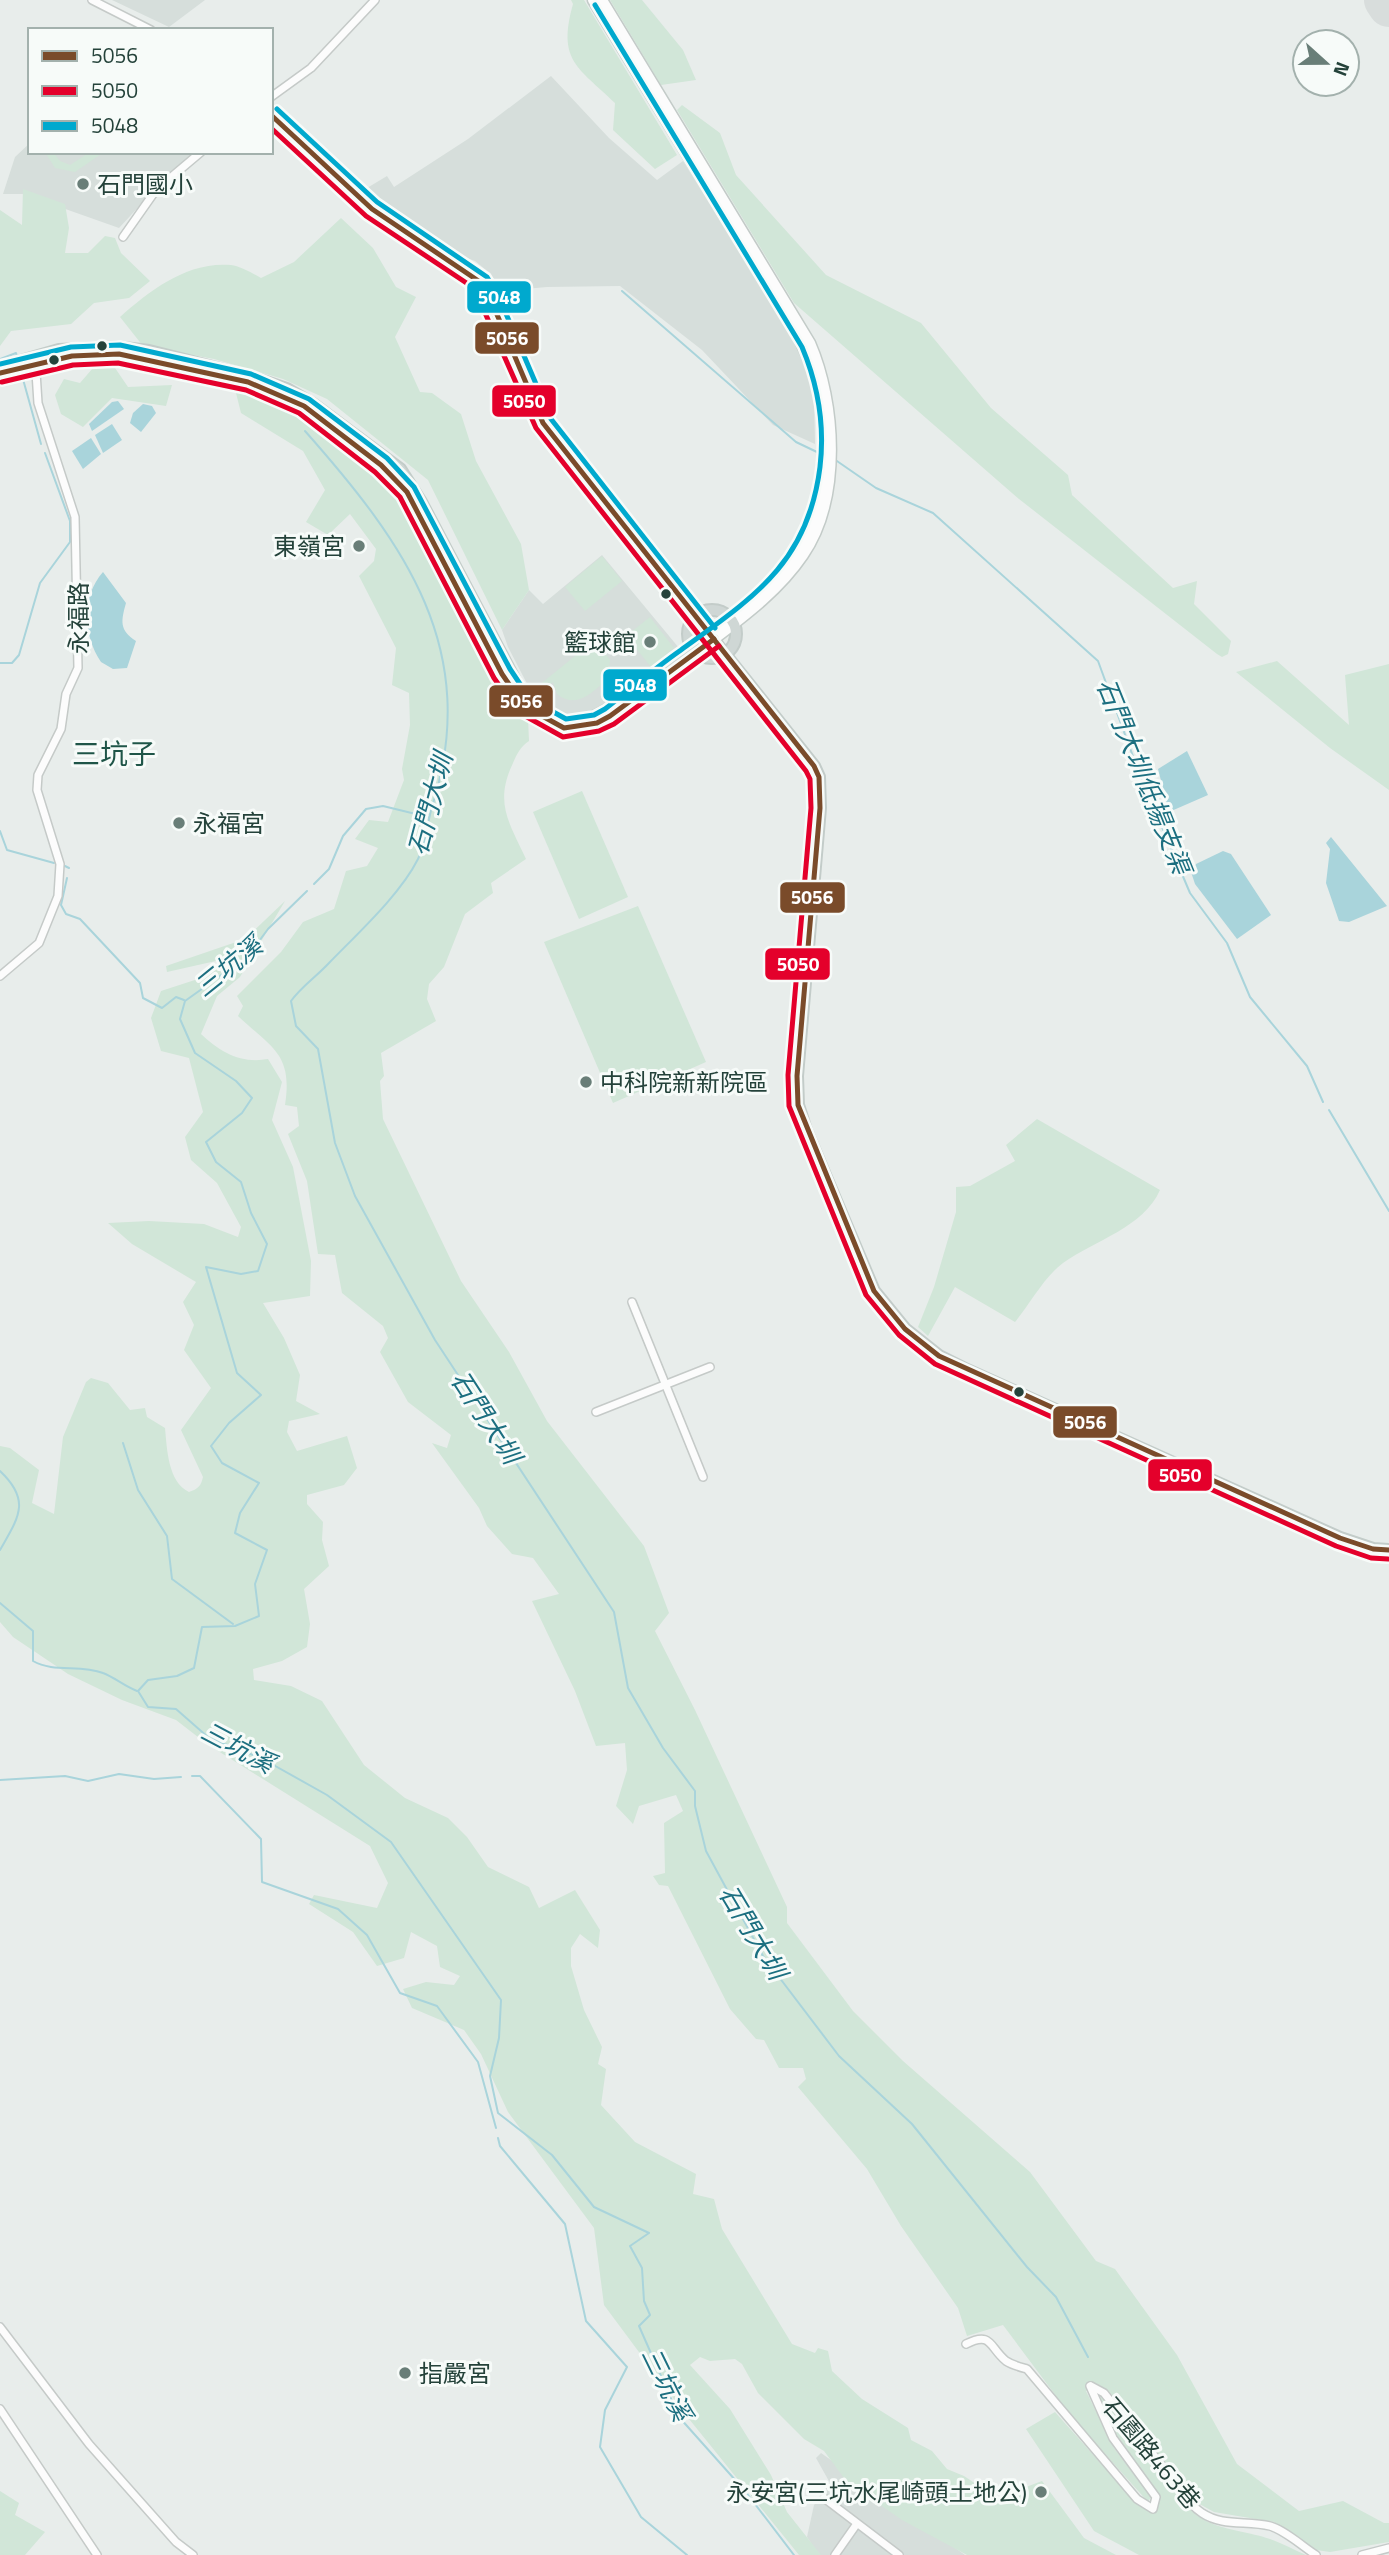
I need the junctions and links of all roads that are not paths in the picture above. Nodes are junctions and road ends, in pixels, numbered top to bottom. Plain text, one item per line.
1 (92, 0) edge
2 (375, 0) edge
3 (593, 0) edge
4 (602, 0) edge
5 (147, 28) edge
6 (273, 96) edge
7 (273, 117) edge
8 (199, 154) edge
9 (123, 237) dead end
10 (35, 360) junction
11 (0, 367) edge
12 (0, 373) edge
13 (695, 616) junction
14 (732, 621) junction
15 (711, 636) junction
16 (691, 648) junction
17 (727, 654) junction
18 (0, 976) edge
19 (632, 1301) dead end
20 (710, 1367) dead end
21 (666, 1385) junction
22 (596, 1412) dead end
23 (703, 1477) dead end
24 (1389, 1550) edge
25 (0, 2327) edge
26 (966, 2344) dead end
27 (0, 2409) edge
28 (824, 2498) dead end
29 (856, 2525) junction
30 (1389, 2548) edge
31 (97, 2555) edge
32 (193, 2555) edge
33 (835, 2555) edge
34 (899, 2555) edge
35 (1316, 2555) edge
36 (1362, 2555) edge

1 - 5 street
2 - 6 street
3 - 14 main road
4 - 14 main road
7 - 13 street
8 - 9 street
10 - 11 main road
10 - 12 main road
10 - 16 main road
10 - 18 street, 永福路
13 - 14 main road
13 - 15 street
13 - 16 main road
14 - 15 main road
14 - 17 main road
15 - 16 main road
15 - 17 main road
16 - 17 main road
17 - 24 main road
19 - 21 street
20 - 21 street
21 - 22 street
21 - 23 street
25 - 32 street
26 - 35 street, 石園路463巷
27 - 31 street
28 - 29 street
29 - 33 street
29 - 34 street
30 - 36 street

